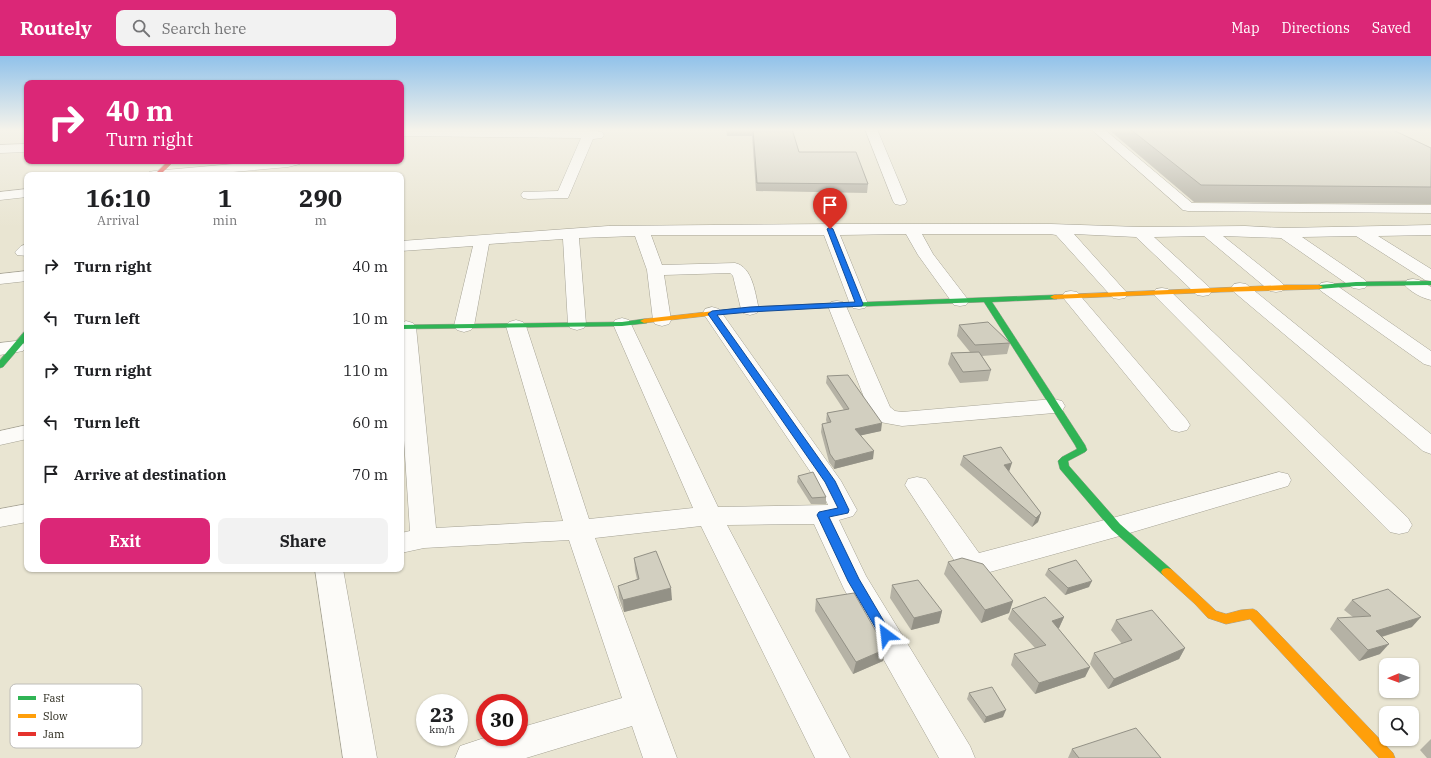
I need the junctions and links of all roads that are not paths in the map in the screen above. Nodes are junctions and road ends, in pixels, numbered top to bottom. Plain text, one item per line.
1 (580, 162) edge
2 (884, 162) edge
3 (1135, 162) edge
4 (167, 164) edge
5 (275, 164) edge
6 (156, 172) edge
7 (168, 172) edge
8 (24, 193) edge
9 (528, 195) dead end
10 (0, 196) edge
11 (900, 201) dead end
12 (1431, 209) edge
13 (830, 229) junction
14 (911, 229) junction
15 (1051, 229) junction
16 (640, 230) junction
17 (1430, 230) edge
18 (1207, 231) junction
19 (1358, 231) junction
20 (1140, 232) junction
21 (571, 233) junction
22 (1285, 233) junction
23 (482, 241) junction
24 (404, 246) edge
25 (654, 270) junction
26 (24, 276) edge
27 (1431, 276) edge
28 (0, 279) edge
29 (1431, 283) edge
30 (1359, 284) junction
31 (1414, 284) junction
32 (1327, 287) junction
33 (1240, 288) junction
34 (1276, 288) junction
35 (1204, 291) junction
36 (1162, 293) junction
37 (1119, 294) junction
38 (1431, 295) edge
39 (1071, 296) junction
40 (987, 300) junction
41 (960, 301) junction
42 (859, 304) junction
43 (837, 306) junction
44 (750, 309) junction
45 (712, 314) junction
46 (662, 320) junction
47 (577, 324) junction
48 (622, 324) junction
49 (464, 326) junction
50 (516, 326) junction
51 (404, 327) edge
52 (14, 343) edge
53 (1431, 360) edge
54 (0, 365) edge
55 (406, 366) edge
56 (1054, 406) junction
57 (1179, 425) dead end
58 (24, 433) edge
59 (0, 438) edge
60 (1431, 446) edge
61 (1279, 480) dead end
62 (917, 485) dead end
63 (24, 514) edge
64 (823, 515) junction
65 (709, 516) junction
66 (0, 518) edge
67 (1399, 525) dead end
68 (1116, 527) junction
69 (579, 530) junction
70 (413, 540) edge
71 (328, 572) edge
72 (641, 708) junction
73 (1378, 756) edge
74 (360, 758) edge
75 (472, 758) edge
76 (660, 758) edge
77 (833, 758) edge
78 (958, 758) edge

1 - 9 street
2 - 11 street
3 - 12 street
4 - 6 street
5 - 7 street
8 - 10 street
13 - 14 street
13 - 16 street
13 - 42 street
14 - 15 street
14 - 41 street
15 - 20 street
15 - 37 street
16 - 21 street
16 - 25 street
17 - 19 street
18 - 20 street
18 - 22 street
18 - 34 street
19 - 22 street
19 - 27 street
20 - 35 street
21 - 23 street
21 - 47 street
22 - 30 street
23 - 24 street
23 - 49 street
25 - 44 street
25 - 46 street
26 - 28 street
29 - 31 street
30 - 31 street
30 - 32 street
31 - 38 street
32 - 34 street
32 - 53 street
33 - 34 street
33 - 35 street
33 - 60 street
35 - 36 street
36 - 37 street
36 - 67 street
37 - 39 street
39 - 40 street
39 - 57 street
40 - 41 street
40 - 56 street
41 - 42 street
42 - 43 street
43 - 44 street
43 - 56 street
44 - 45 street
45 - 46 street
45 - 64 street
46 - 48 street
47 - 48 street
47 - 50 street
48 - 65 street
49 - 50 street
49 - 51 street
50 - 69 street
51 - 55 street
52 - 54 street
55 - 70 street
56 - 68 street
58 - 59 street
61 - 68 street
62 - 68 street
63 - 66 street
64 - 65 street
64 - 78 street
65 - 69 street
65 - 77 street
68 - 73 street
69 - 70 street
69 - 72 street
71 - 74 street
72 - 75 street
72 - 76 street

